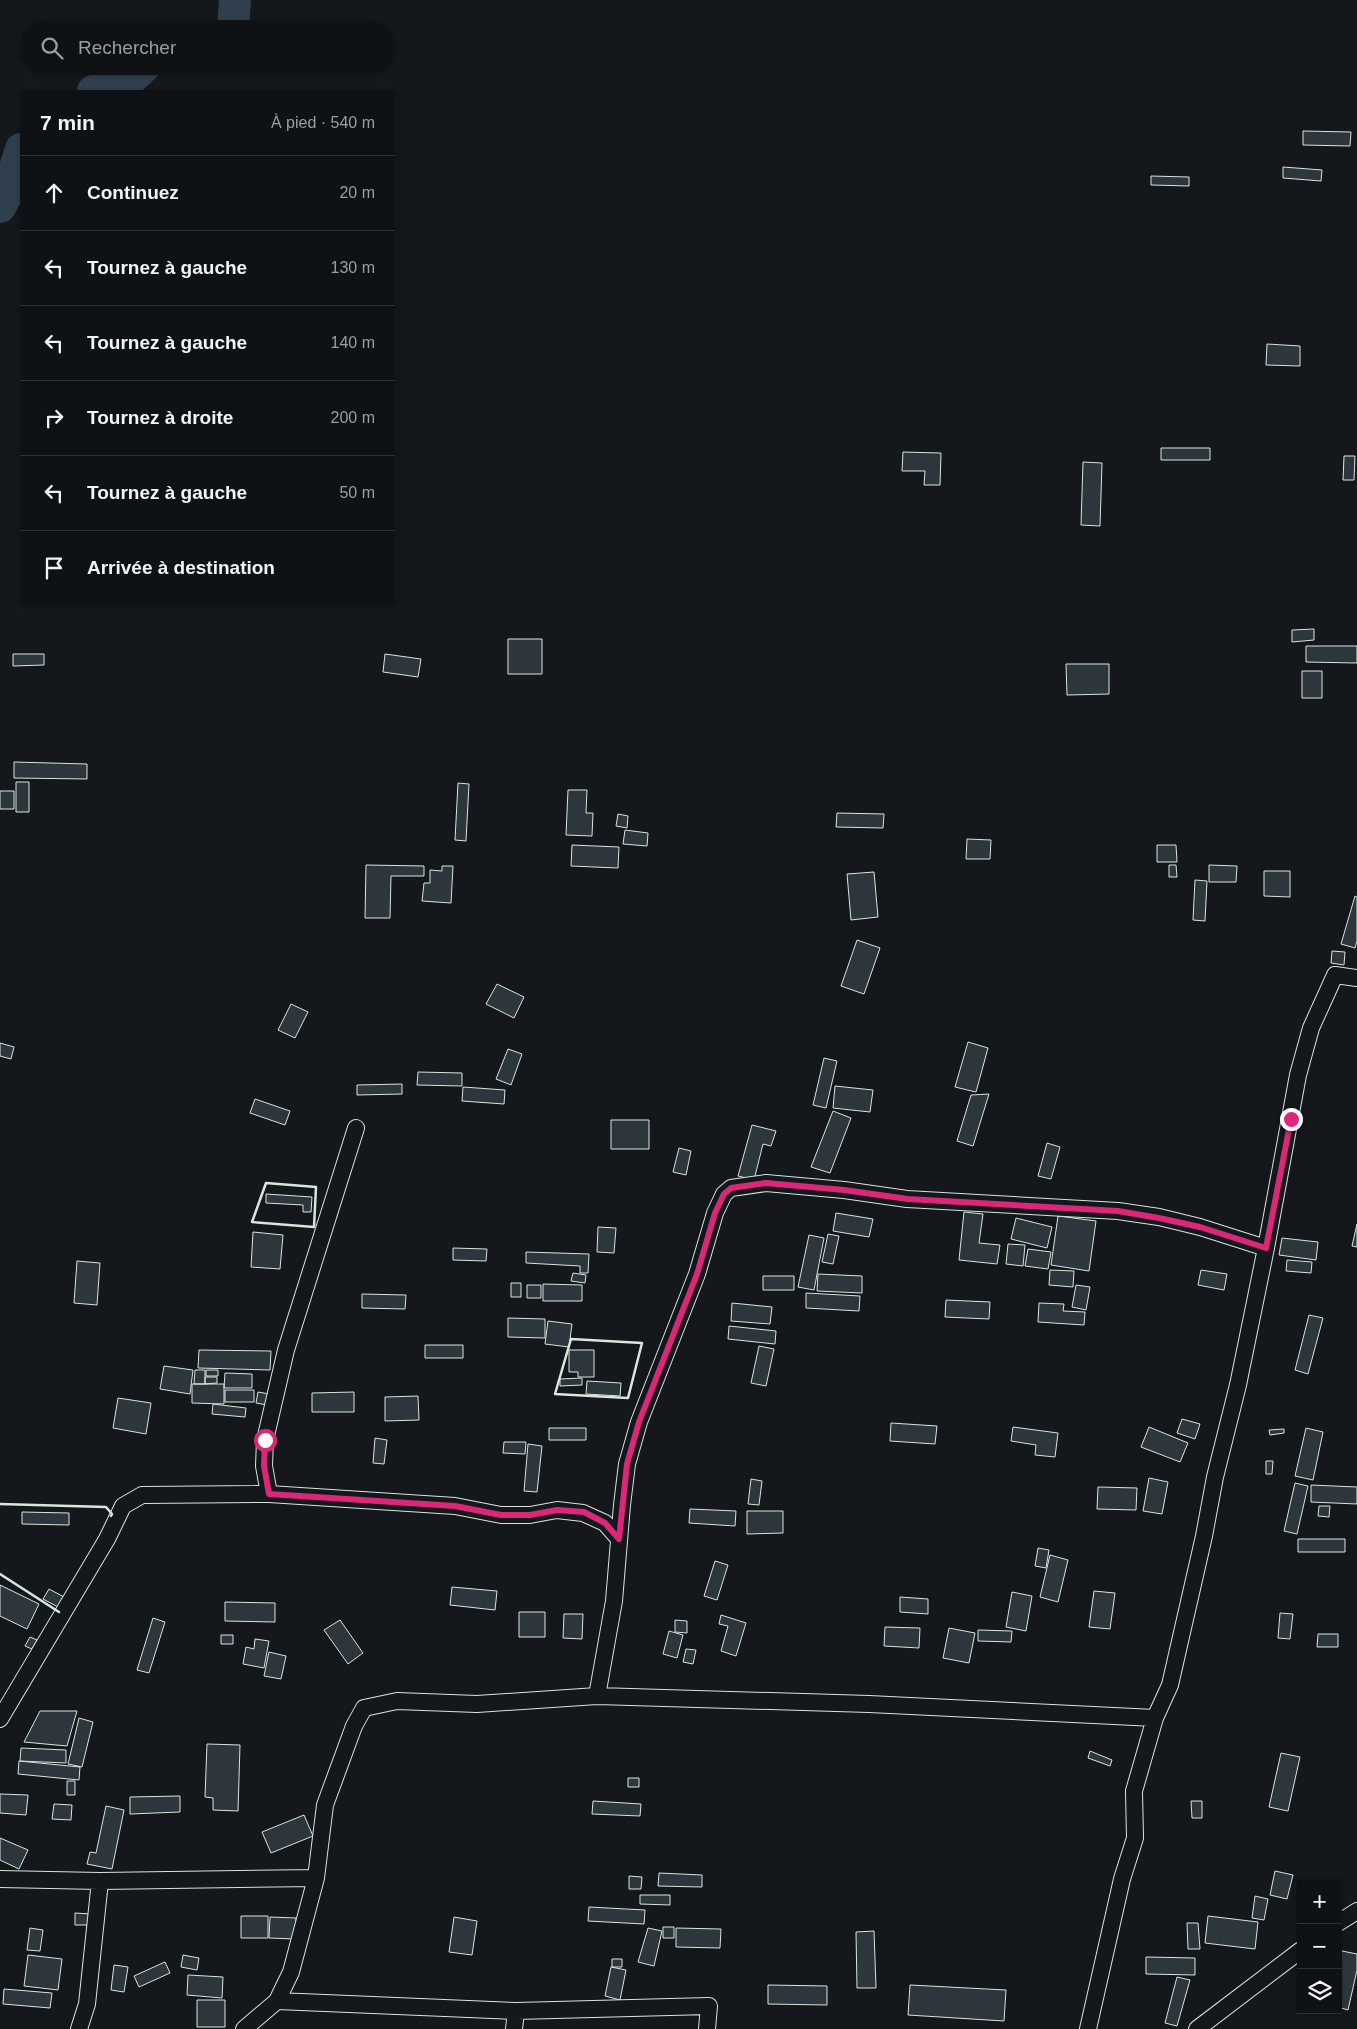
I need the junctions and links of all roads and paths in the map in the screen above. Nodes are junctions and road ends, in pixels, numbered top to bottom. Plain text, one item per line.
1 (1357, 978) edge
2 (356, 1128) dead end
3 (1266, 1248) junction
4 (269, 1494) junction
5 (619, 1539) junction
6 (596, 1696) junction
7 (1155, 1718) junction
8 (0, 1719) edge
9 (316, 1878) junction
10 (0, 1879) edge
11 (100, 1881) junction
12 (1357, 1911) edge
13 (1342, 1920) edge
14 (1297, 1953) edge
15 (277, 2001) junction
16 (516, 2011) junction
17 (79, 2029) edge
18 (244, 2029) edge
19 (514, 2029) edge
20 (707, 2029) edge
21 (1088, 2029) edge
22 (1198, 2029) edge

1 - 3 street
2 - 4 street
3 - 5 street
3 - 7 street
4 - 5 street
4 - 8 street
5 - 6 street
6 - 7 street
6 - 9 street
7 - 21 street
9 - 11 street
9 - 15 street
10 - 11 street
11 - 17 street
12 - 13 street
14 - 22 street
15 - 16 street
15 - 18 street
16 - 19 street
16 - 20 street

